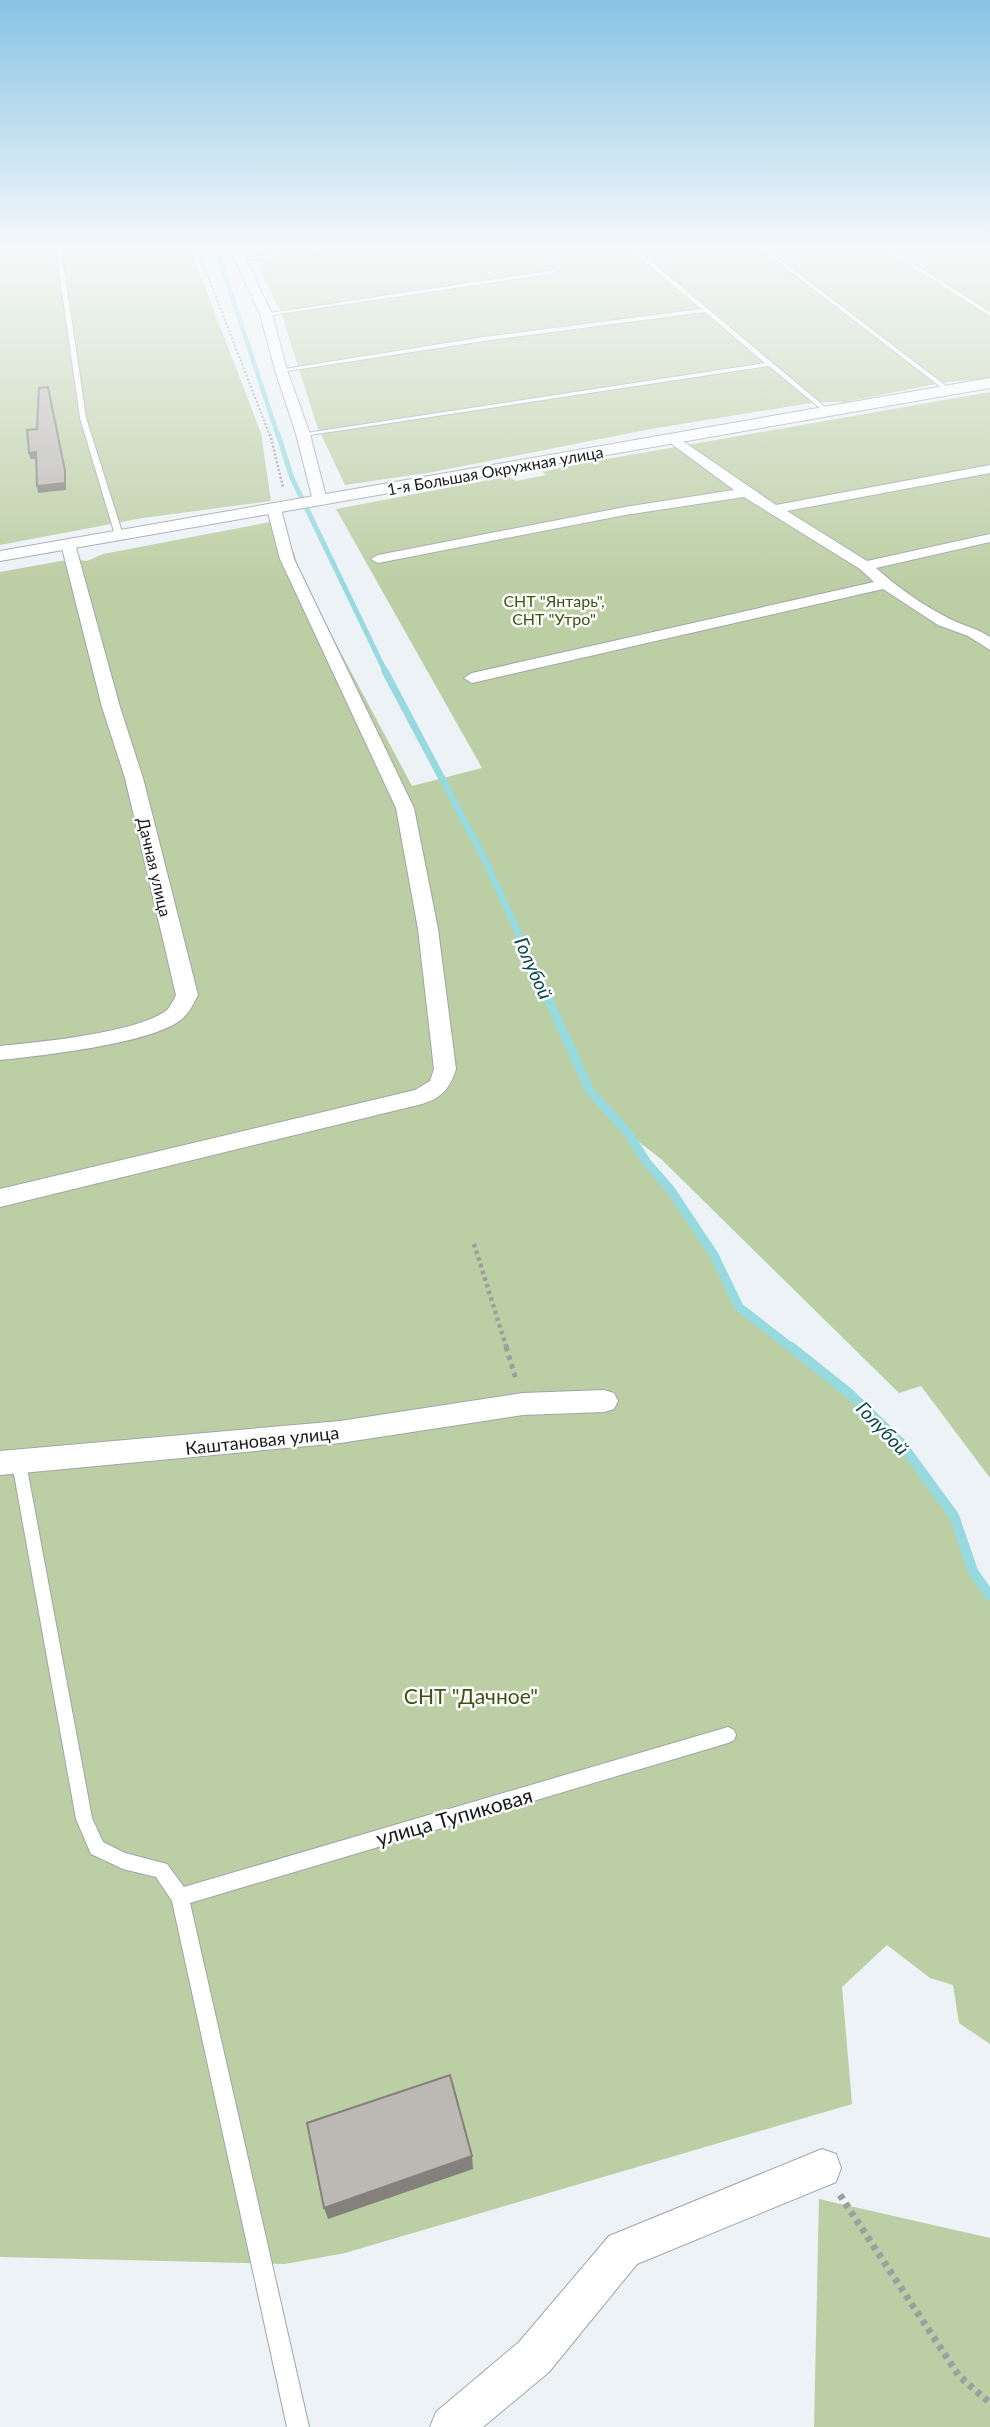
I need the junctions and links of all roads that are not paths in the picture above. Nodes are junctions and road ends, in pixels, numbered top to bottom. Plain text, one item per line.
1 (75, 361) edge
2 (279, 361) edge
3 (338, 361) edge
4 (910, 361) edge
5 (769, 363) joint
6 (281, 370) junction
7 (990, 383) edge
8 (948, 390) junction
9 (828, 412) junction
10 (303, 434) junction
11 (674, 439) junction
12 (990, 469) edge
13 (746, 492) junction
14 (320, 501) junction
15 (281, 508) junction
16 (775, 509) junction
17 (119, 535) junction
18 (990, 538) edge
19 (68, 544) junction
20 (0, 556) edge
21 (378, 559) dead end
22 (865, 566) junction
23 (884, 584) junction
24 (982, 631) edge
25 (990, 645) edge
26 (471, 678) dead end
27 (0, 1053) edge
28 (0, 1198) edge
29 (604, 1401) dead end
30 (9, 1463) edge
31 (728, 1735) dead end
32 (180, 1897) junction
33 (822, 2168) road end
34 (298, 2427) edge
35 (451, 2427) edge

1 - 17 lane
2 - 6 street
3 - 6 lane
4 - 8 lane
5 - 9 lane
5 - 10 lane
6 - 10 street
7 - 8 street, 1-я Большая Окружная улица
8 - 9 street, 1-я Большая Окружная улица
9 - 11 street, 1-я Большая Окружная улица
10 - 14 street
11 - 13 street
11 - 14 street, 1-я Большая Окружная улица
12 - 16 street
13 - 16 street
13 - 21 street
14 - 15 street, 1-я Большая Окружная улица
15 - 17 street, 1-я Большая Окружная улица
15 - 28 street
16 - 22 street
17 - 19 street, 1-я Большая Окружная улица
18 - 22 street
19 - 20 street, 1-я Большая Окружная улица
19 - 27 street, Дачная улица
22 - 23 street
23 - 24 street
23 - 26 street
24 - 25 street
29 - 30 street, Каштановая улица
30 - 32 lane
31 - 32 lane, улица Тупиковая
32 - 34 lane
33 - 35 street

